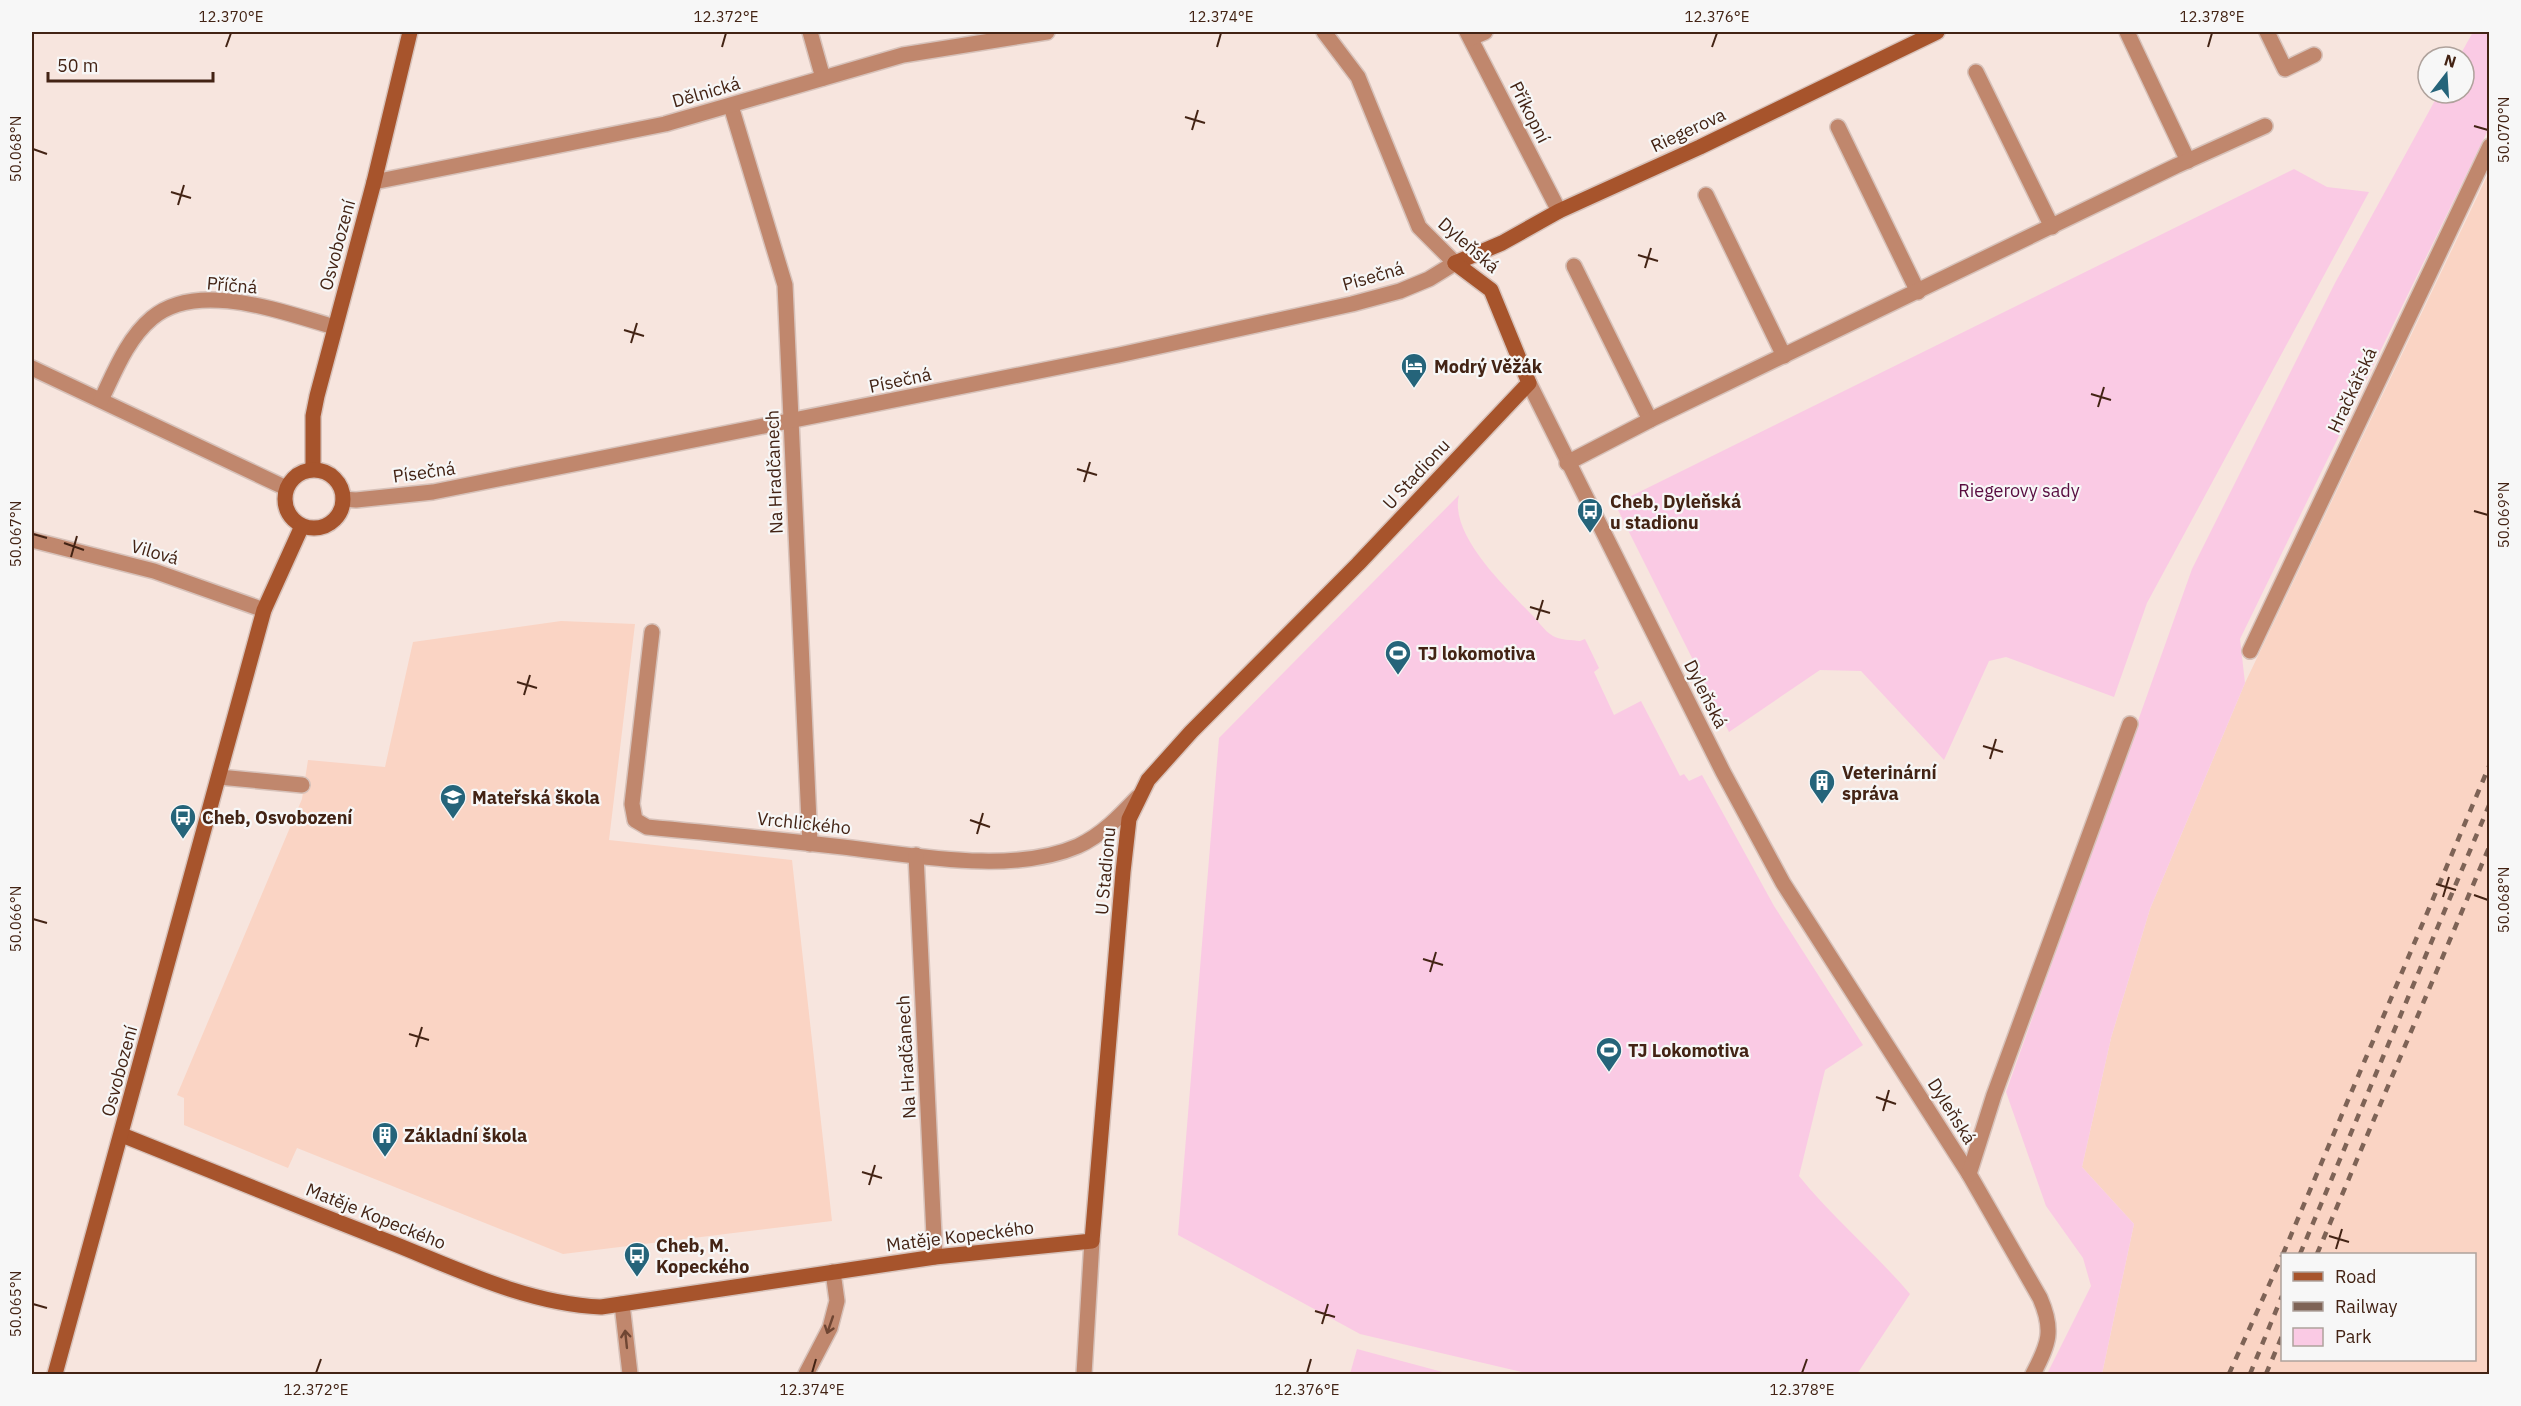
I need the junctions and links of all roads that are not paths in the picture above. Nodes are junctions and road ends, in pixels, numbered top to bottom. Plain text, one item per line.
1 (410, 32) edge
2 (810, 32) edge
3 (1047, 32) edge
4 (1324, 32) edge
5 (1937, 32) edge
6 (2127, 32) edge
7 (2267, 32) edge
8 (1474, 34) edge
9 (2314, 55) dead end
10 (1976, 72) dead end
11 (823, 78) junction
12 (731, 106) junction
13 (2265, 126) dead end
14 (1838, 127) dead end
15 (2490, 146) edge
16 (2188, 161) junction
17 (374, 182) junction
18 (1706, 195) dead end
19 (1559, 211) junction
20 (2052, 227) junction
21 (1455, 263) junction
22 (1574, 266) dead end
23 (1918, 292) junction
24 (335, 327) junction
25 (1784, 356) junction
26 (32, 368) edge
27 (1529, 383) junction
28 (101, 400) junction
29 (1650, 420) junction
30 (792, 422) junction
31 (1567, 463) junction
32 (313, 469) junction
33 (286, 488) junction
34 (343, 499) junction
35 (302, 526) junction
36 (32, 540) edge
37 (264, 610) junction
38 (652, 632) dead end
39 (2250, 651) dead end
40 (2130, 724) dead end
41 (219, 777) junction
42 (302, 785) dead end
43 (1140, 795) junction
44 (810, 844) junction
45 (916, 855) junction
46 (122, 1135) junction
47 (1969, 1174) junction
48 (1092, 1241) junction
49 (935, 1257) junction
50 (833, 1272) junction
51 (622, 1304) junction
52 (55, 1374) edge
53 (630, 1374) edge
54 (806, 1374) edge
55 (1084, 1374) edge
56 (2033, 1374) edge

1 - 17 street, Osvobození
2 - 11 street
3 - 11 street, Dělnická
4 - 21 street, Dyleňská
5 - 19 street, Riegerova
6 - 16 street
7 - 9 street
8 - 19 street, Příkopní
10 - 20 street
11 - 12 street, Dělnická
12 - 17 street, Dělnická
12 - 30 street, Na Hradčanech
13 - 16 street
14 - 23 street
15 - 39 street, Hračkářská
16 - 20 street
17 - 24 street, Osvobození
18 - 25 street
19 - 21 street, Riegerova
20 - 23 street
21 - 27 street, Dyleňská
21 - 30 street, Písečná
22 - 29 street
23 - 25 street
24 - 28 street, Příčná
24 - 32 street, Osvobození
25 - 29 street
26 - 28 street
27 - 31 street, Dyleňská
27 - 43 street, U Stadionu
28 - 33 street
29 - 31 street
30 - 34 street, Písečná
30 - 44 street, Na Hradčanech
31 - 47 street, Dyleňská
32 - 33 street
32 - 34 street
33 - 35 street
34 - 35 street
35 - 37 street, Osvobození
36 - 37 street, Vilová
37 - 41 street, Osvobození
38 - 44 street, Vrchlického
40 - 47 street
41 - 42 street
41 - 46 street, Osvobození
43 - 45 street, Vrchlického
43 - 48 street, U Stadionu
44 - 45 street, Vrchlického
45 - 49 street, Na Hradčanech
46 - 51 street, Matěje Kopeckého
46 - 52 street, Osvobození
47 - 56 street, Dyleňská
48 - 49 street, Matěje Kopeckého
48 - 55 street, U Stadionu
49 - 50 street, Matěje Kopeckého
50 - 51 street, Matěje Kopeckého
50 -> 54 street
53 -> 51 street

